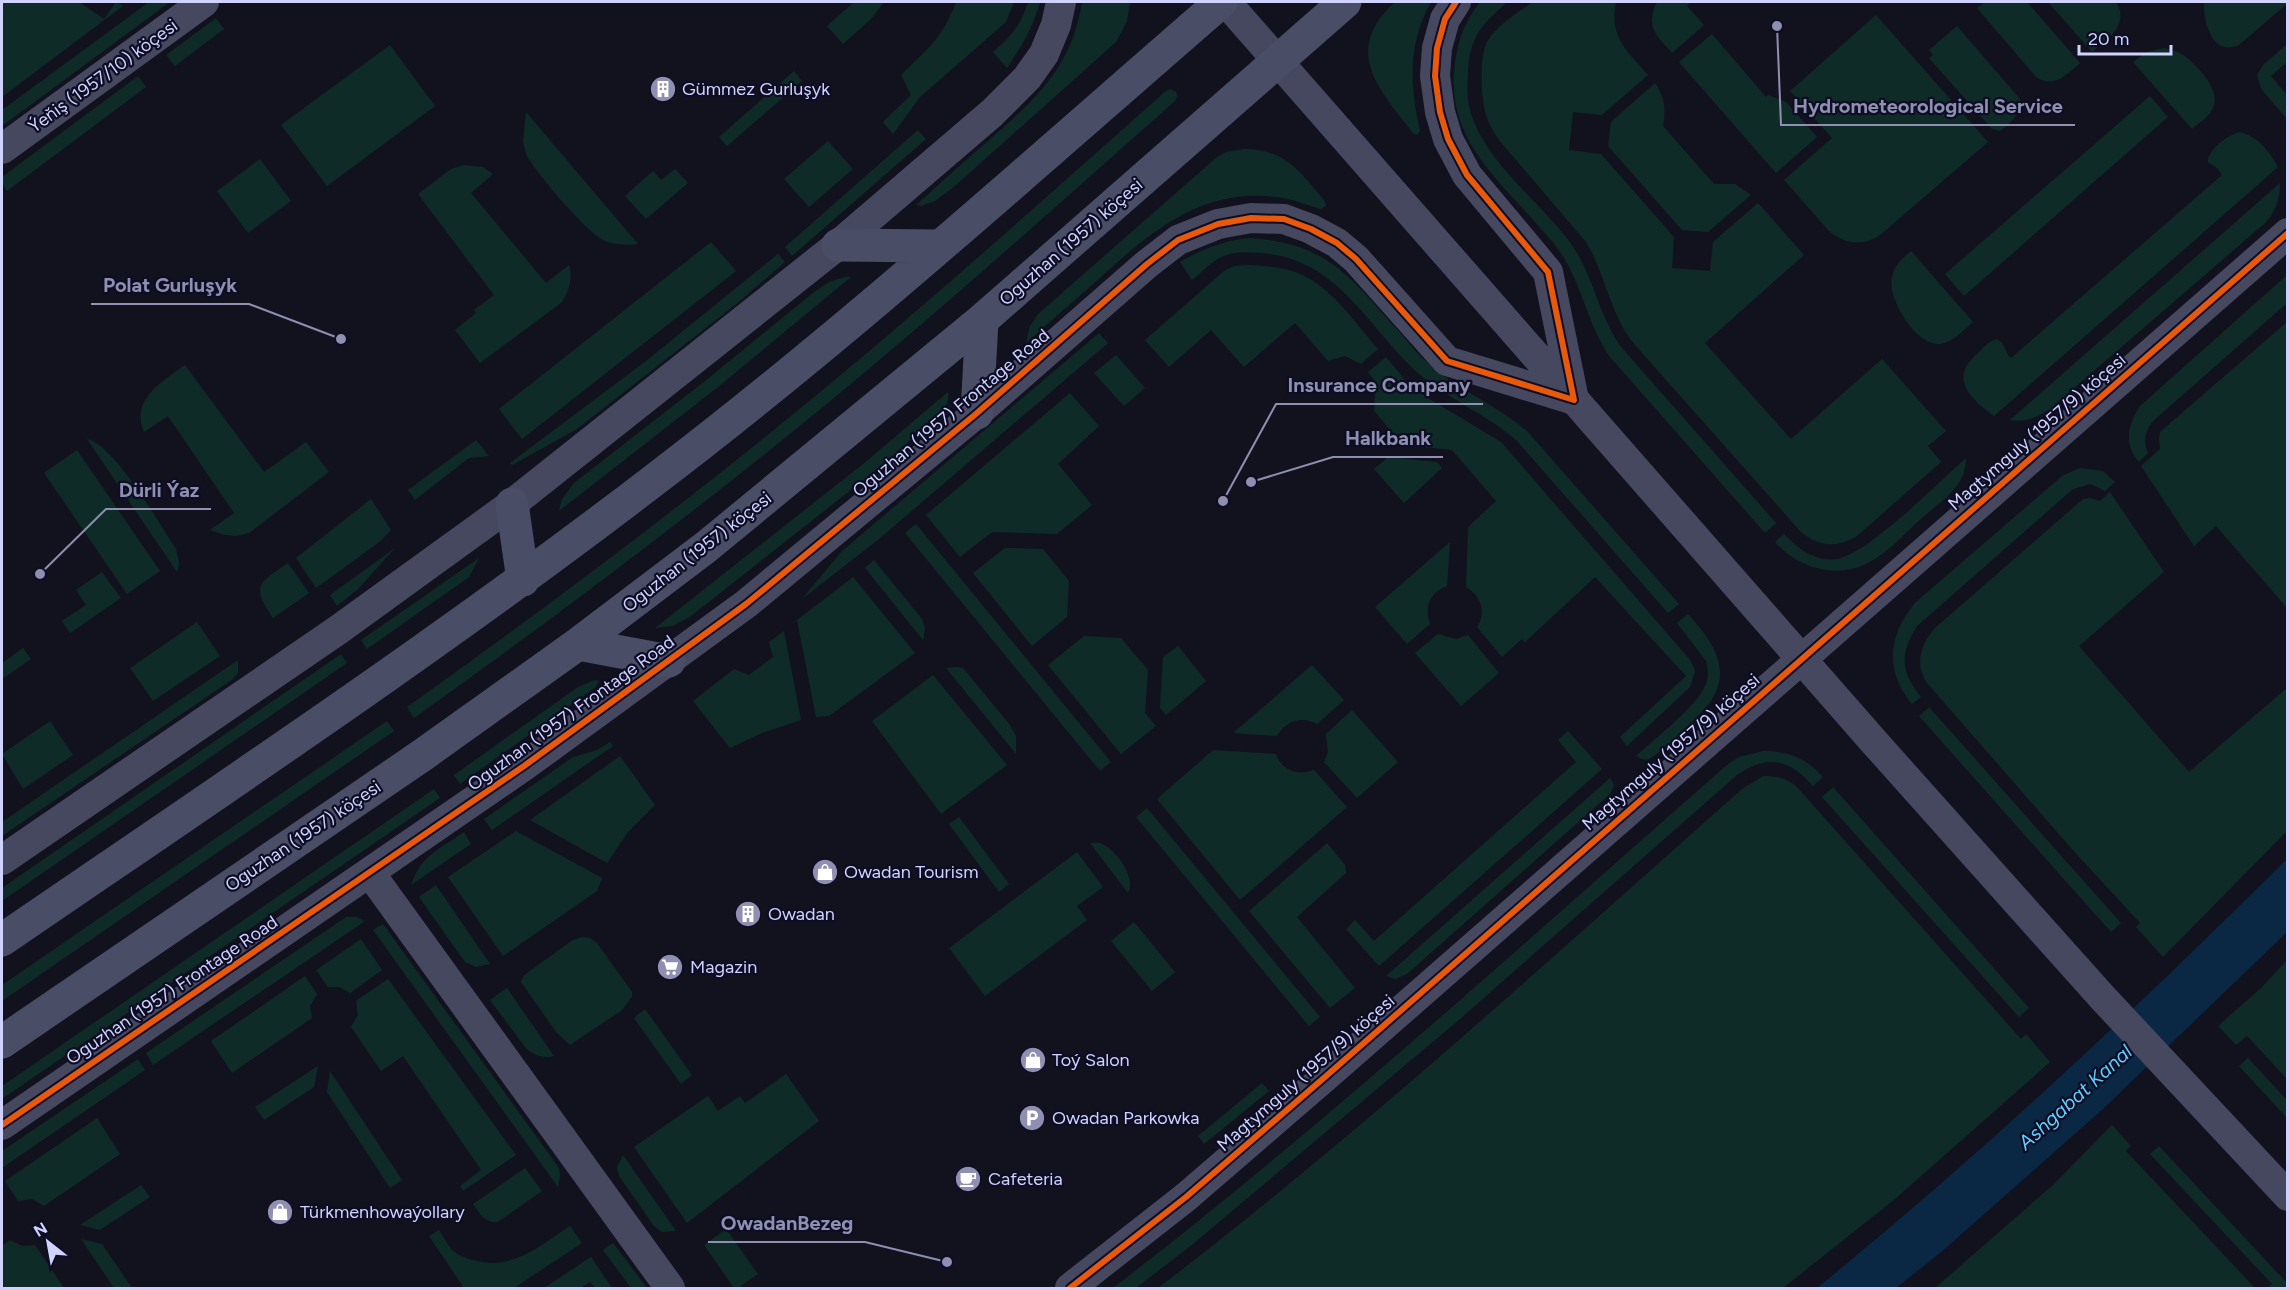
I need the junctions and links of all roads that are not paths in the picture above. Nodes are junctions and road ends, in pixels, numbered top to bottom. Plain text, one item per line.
1 (204, 2) edge
2 (1061, 2) edge
3 (1221, 2) edge
4 (1226, 2) edge
5 (1345, 2) edge
6 (1456, 2) edge
7 (1278, 60) junction
8 (2, 149) edge
9 (2288, 233) edge
10 (838, 245) junction
11 (940, 246) junction
12 (982, 320) junction
13 (1574, 400) junction
14 (977, 413) junction
15 (512, 504) junction
16 (523, 580) junction
17 (578, 644) junction
18 (1800, 659) junction
19 (669, 661) junction
20 (2, 860) edge
21 (370, 873) junction
22 (2, 940) edge
23 (2, 1042) edge
24 (2, 1125) edge
25 (2288, 1196) edge
26 (670, 1288) edge
27 (1070, 1288) edge

1 - 8 street, Ýeňiş (1957/10) köçesi
2 - 10 street
3 - 11 main road
4 - 7 street
5 - 7 main road, Oguzhan (1957) köçesi
6 - 13 street
7 - 12 main road, Oguzhan (1957) köçesi
7 - 13 street
9 - 18 street, Magtymguly (1957/9) köçesi
10 - 11 main road
10 - 15 street
11 - 16 main road
12 - 14 main road
12 - 17 main road, Oguzhan (1957) köçesi
13 - 14 street, Oguzhan (1957) Frontage Road
13 - 18 street
14 - 19 street, Oguzhan (1957) Frontage Road
15 - 16 main road
15 - 20 street
16 - 22 main road
17 - 19 main road
17 - 23 main road, Oguzhan (1957) köçesi
18 - 25 street
18 - 27 street, Magtymguly (1957/9) köçesi
19 - 21 street, Oguzhan (1957) Frontage Road
21 - 24 street, Oguzhan (1957) Frontage Road
21 - 26 street

